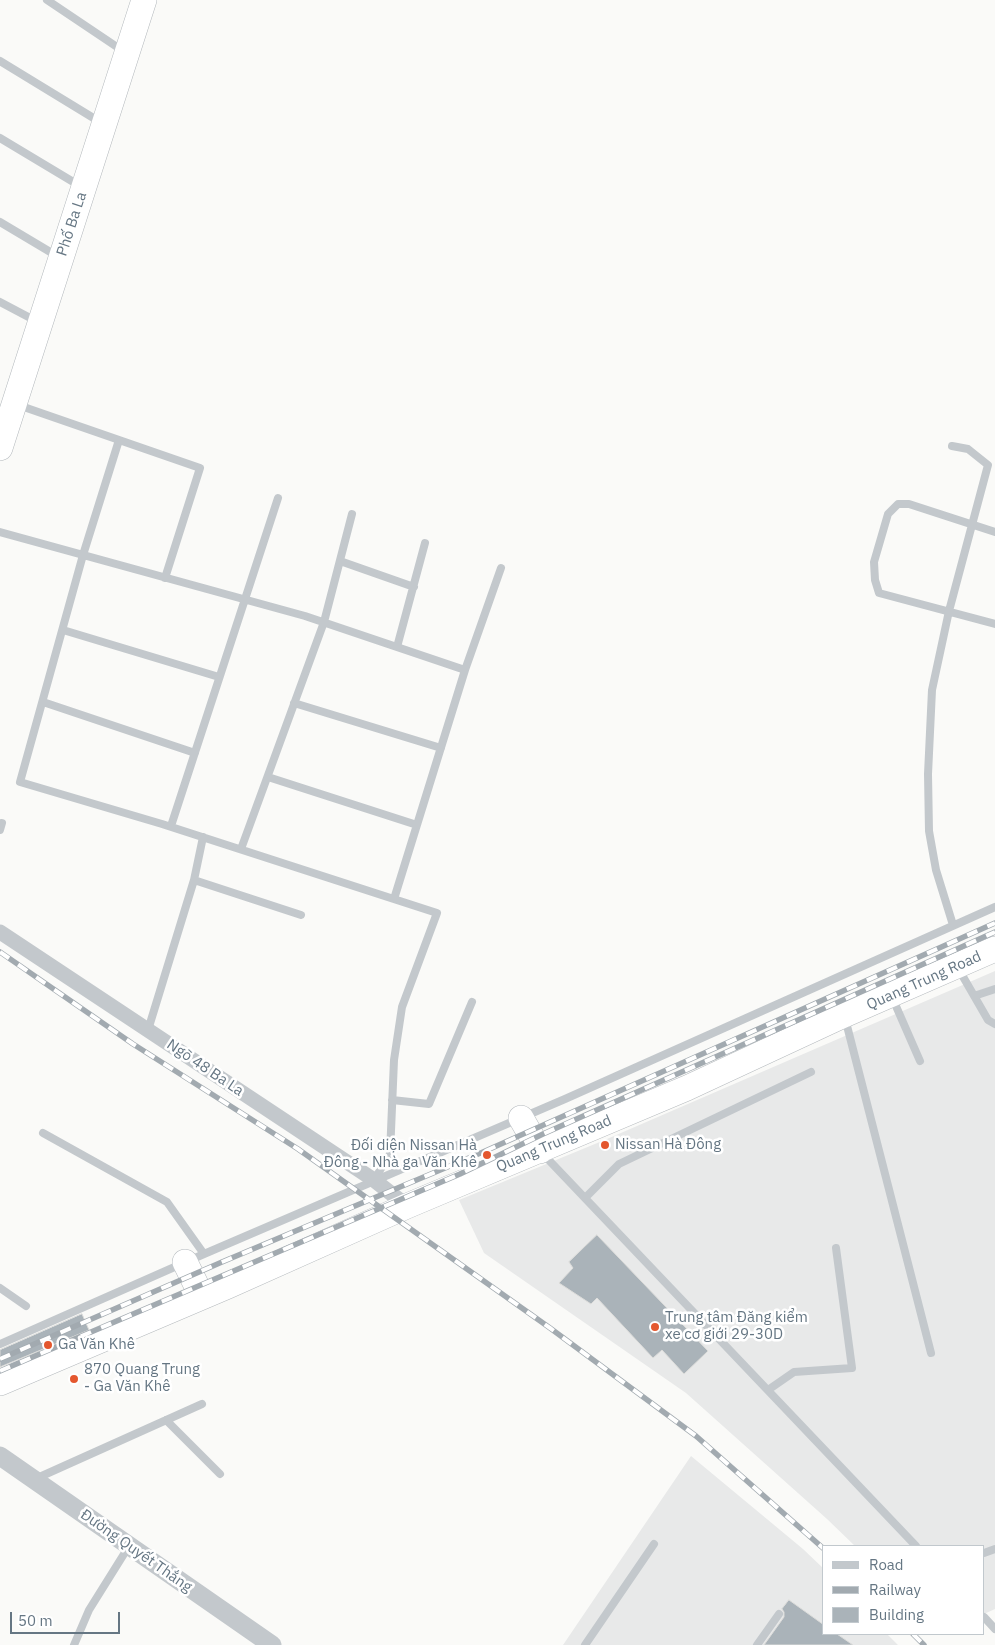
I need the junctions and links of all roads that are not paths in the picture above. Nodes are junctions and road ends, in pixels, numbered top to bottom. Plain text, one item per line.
1 (47, 0) edge
2 (144, 0) edge
3 (127, 54) junction
4 (0, 60) edge
5 (104, 125) junction
6 (0, 138) edge
7 (84, 188) junction
8 (0, 222) edge
9 (61, 258) junction
10 (0, 302) edge
11 (40, 323) junction
12 (14, 404) junction
13 (119, 440) junction
14 (1, 443) edge
15 (952, 446) dead end
16 (278, 498) dead end
17 (352, 514) dead end
18 (973, 525) junction
19 (0, 532) edge
20 (995, 532) edge
21 (425, 543) dead end
22 (83, 555) junction
23 (340, 561) junction
24 (501, 568) dead end
25 (165, 578) junction
26 (414, 587) junction
27 (246, 600) junction
28 (949, 611) junction
29 (324, 622) junction
30 (995, 624) edge
31 (63, 630) junction
32 (397, 647) junction
33 (465, 670) junction
34 (219, 677) junction
35 (43, 702) junction
36 (294, 704) junction
37 (441, 748) junction
38 (195, 753) junction
39 (268, 777) junction
40 (417, 825) junction
41 (171, 826) junction
42 (203, 837) junction
43 (241, 849) junction
44 (194, 880) junction
45 (394, 899) junction
46 (995, 907) edge
47 (301, 915) dead end
48 (953, 925) junction
49 (0, 932) edge
50 (995, 949) edge
51 (957, 966) junction
52 (995, 989) edge
53 (892, 995) junction
54 (974, 996) junction
55 (472, 1002) dead end
56 (844, 1015) junction
57 (995, 1024) edge
58 (148, 1030) junction
59 (920, 1061) dead end
60 (811, 1072) dead end
61 (392, 1100) junction
62 (521, 1118) junction
63 (43, 1133) dead end
64 (540, 1151) junction
65 (374, 1180) junction
66 (585, 1198) junction
67 (408, 1206) junction
68 (836, 1248) dead end
69 (195, 1258) junction
70 (0, 1288) edge
71 (202, 1297) junction
72 (26, 1306) dead end
73 (0, 1344) edge
74 (931, 1353) dead end
75 (0, 1383) edge
76 (768, 1390) junction
77 (202, 1404) dead end
78 (166, 1420) junction
79 (0, 1456) edge
80 (220, 1474) dead end
81 (33, 1480) junction
82 (654, 1544) dead end
83 (915, 1545) edge
84 (129, 1546) junction
85 (779, 1614) dead end
86 (985, 1618) edge
87 (995, 1629) edge
88 (74, 1645) edge
89 (272, 1645) edge
90 (585, 1645) edge
91 (757, 1645) edge

1 - 3 lane
2 - 3 highway, Phố Ba La
3 - 5 highway, Phố Ba La
4 - 5 lane
5 - 7 highway, Phố Ba La
6 - 7 lane
7 - 9 highway, Phố Ba La
8 - 9 lane
9 - 11 highway, Phố Ba La
10 - 11 lane
11 - 12 highway, Phố Ba La
12 - 13 lane
12 - 14 highway, Phố Ba La
13 - 22 lane
13 - 25 lane
15 - 18 lane
16 - 27 lane
17 - 23 lane
18 - 20 lane
18 - 28 lane
18 - 28 lane
19 - 22 lane
21 - 26 lane
22 - 25 lane
22 - 31 lane
23 - 26 lane
23 - 29 lane
24 - 33 lane
25 - 27 lane
26 - 32 lane
27 - 29 lane
27 - 34 lane
28 - 30 lane
28 - 48 lane
29 - 32 lane
29 - 36 lane
31 - 34 lane
31 - 35 lane
32 - 33 lane
33 - 37 lane
34 - 38 lane
35 - 38 lane
35 - 41 lane
36 - 37 lane
36 - 39 lane
37 - 40 lane
38 - 41 lane
39 - 40 lane
39 - 43 lane
40 - 45 lane
41 - 42 lane
42 - 43 lane
42 - 44 lane
43 - 45 lane
44 - 47 lane
44 - 58 lane
45 - 61 lane
46 - 48 lane
48 - 62 lane
49 - 58 street, Ngõ 48 Ba La
50 - 51 highway, Quang Trung Road
51 - 53 highway, Quang Trung Road
51 - 54 lane
52 - 54 lane
53 - 56 highway, Quang Trung Road
53 - 59 lane
54 - 57 lane
55 - 61 lane
56 - 64 highway, Quang Trung Road
56 - 74 lane
58 - 65 street, Ngõ 48 Ba La
60 - 66 lane
61 - 65 lane
62 - 64 highway
62 - 65 lane
63 - 69 lane
64 - 66 lane
64 - 67 highway, Quang Trung Road
65 - 67 street, Ngõ 48 Ba La
65 - 69 lane
66 - 76 lane
67 - 71 highway, Quang Trung Road
68 - 76 lane
69 - 71 highway
69 - 73 lane
70 - 72 lane
71 - 75 highway, Quang Trung Road
76 - 83 lane
77 - 78 lane
78 - 80 lane
78 - 81 lane
79 - 81 street, Đường Quyết Thắng
81 - 84 street, Đường Quyết Thắng
82 - 90 lane
84 - 88 lane
84 - 89 street, Đường Quyết Thắng
85 - 91 lane
86 - 87 lane

